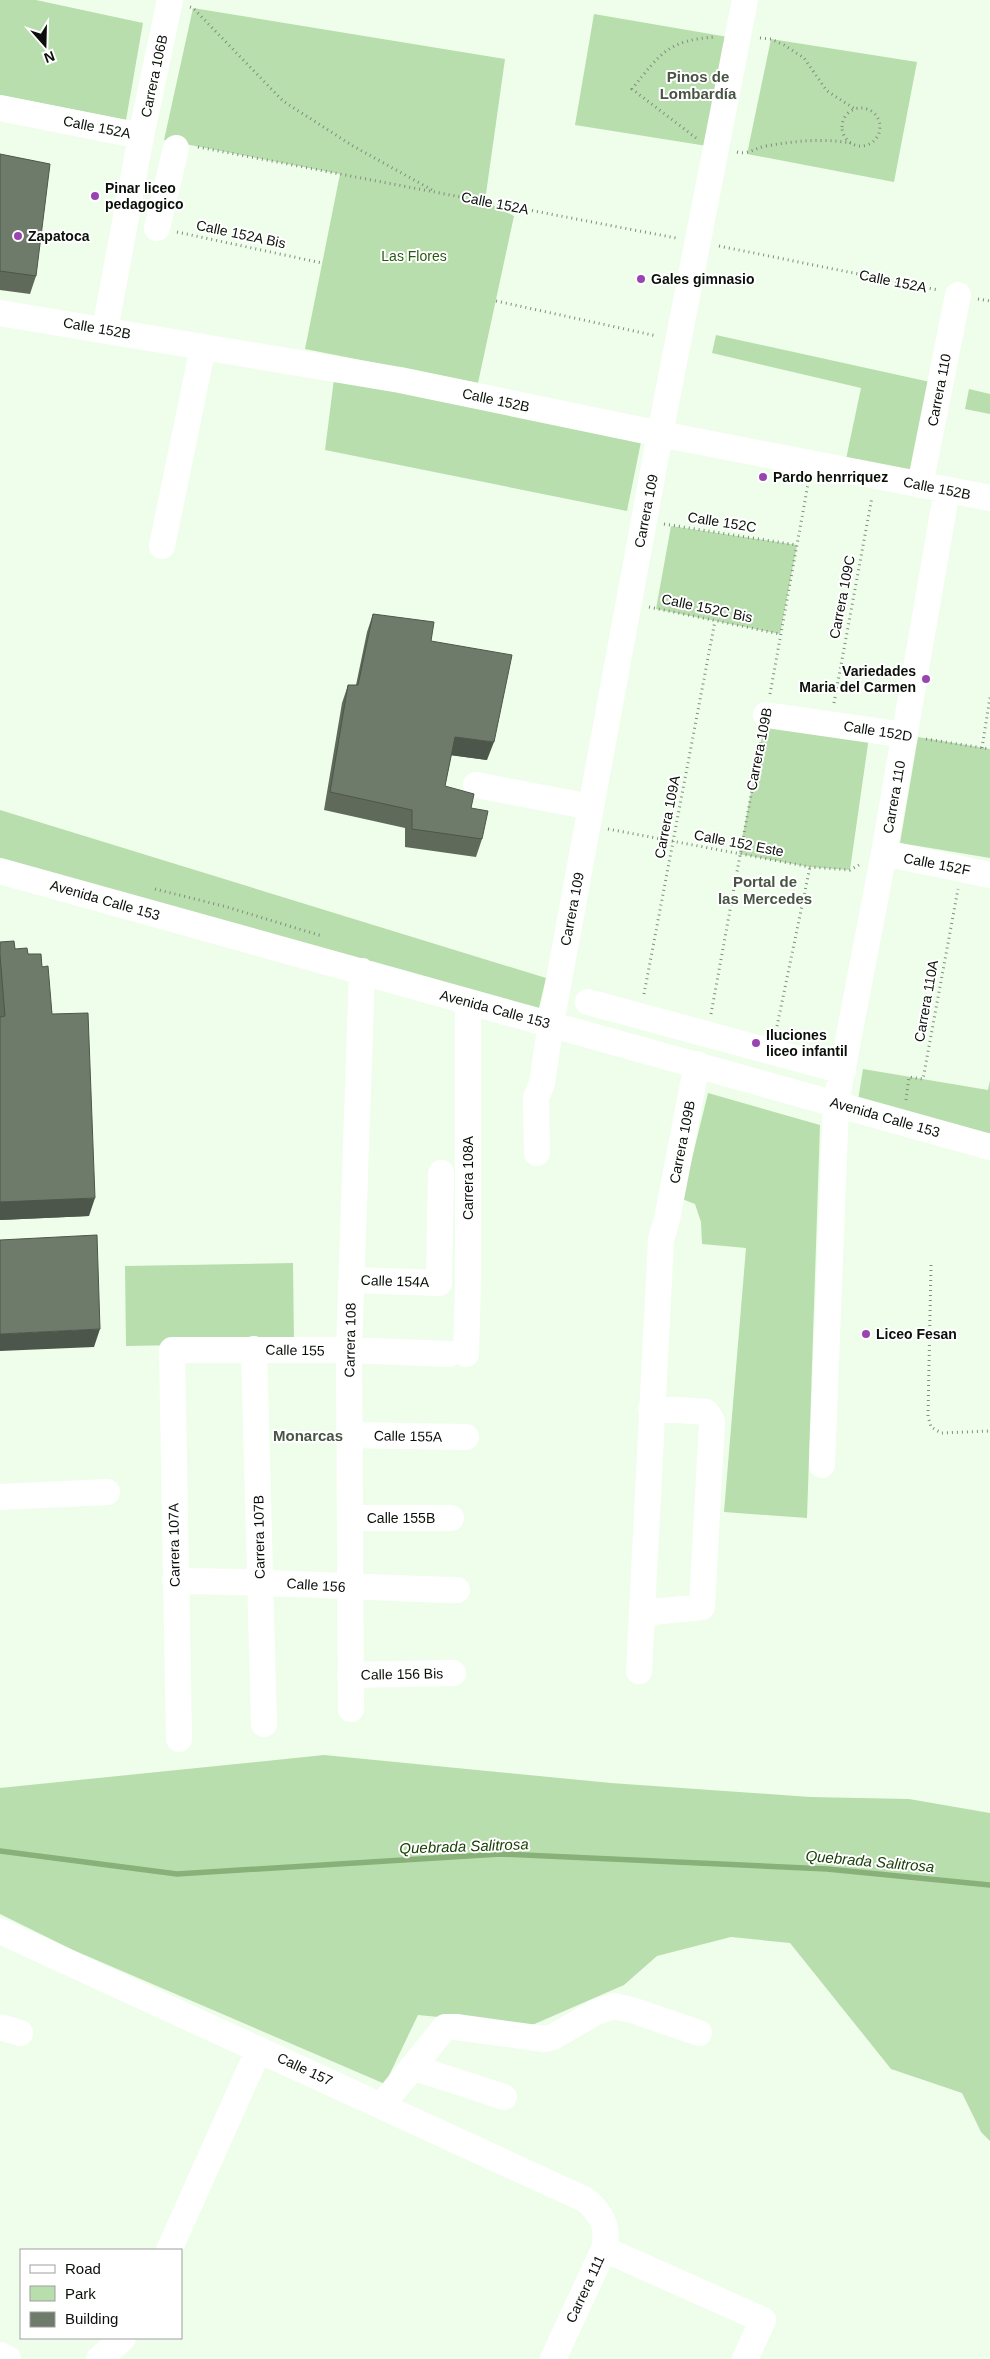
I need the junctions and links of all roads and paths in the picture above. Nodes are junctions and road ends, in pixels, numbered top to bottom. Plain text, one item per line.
1 (745, 0) edge
2 (170, 1) edge
3 (738, 36) junction
4 (0, 108) edge
5 (855, 109) junction
6 (141, 136) junction
7 (851, 143) junction
8 (184, 147) joint
9 (716, 149) junction
10 (132, 185) junction
11 (164, 192) junction
12 (438, 192) junction
13 (157, 228) joint
14 (698, 242) junction
15 (322, 263) dead end
16 (958, 294) junction
17 (496, 301) dead end
18 (990, 301) edge
19 (0, 313) edge
20 (105, 330) junction
21 (678, 344) junction
22 (203, 347) junction
23 (660, 434) junction
24 (812, 464) junction
25 (876, 476) junction
26 (920, 485) junction
27 (946, 490) junction
28 (990, 498) edge
29 (644, 521) junction
30 (162, 546) dead end
31 (797, 546) junction
32 (629, 603) junction
33 (715, 621) junction
34 (780, 634) junction
35 (990, 697) edge
36 (766, 715) junction
37 (830, 723) junction
38 (904, 735) junction
39 (982, 748) junction
40 (990, 749) edge
41 (476, 785) dead end
42 (589, 817) junction
43 (674, 842) junction
44 (884, 853) junction
45 (739, 854) junction
46 (810, 867) junction
47 (962, 868) junction
48 (0, 870) edge
49 (990, 875) edge
50 (362, 971) junction
51 (468, 1002) junction
52 (588, 1002) dead end
53 (639, 1016) junction
54 (551, 1023) junction
55 (707, 1034) junction
56 (772, 1052) junction
57 (697, 1064) junction
58 (843, 1072) junction
59 (836, 1103) junction
60 (904, 1122) junction
61 (990, 1147) edge
62 (537, 1153) dead end
63 (441, 1173) dead end
64 (931, 1265) dead end
65 (352, 1280) junction
66 (254, 1349) junction
67 (172, 1350) joint
68 (349, 1350) junction
69 (458, 1354) joint
70 (651, 1408) junction
71 (990, 1431) edge
72 (349, 1435) junction
73 (466, 1437) dead end
74 (822, 1465) dead end
75 (107, 1492) dead end
76 (0, 1497) edge
77 (350, 1518) junction
78 (451, 1518) dead end
79 (175, 1581) junction
80 (260, 1582) junction
81 (349, 1588) junction
82 (457, 1590) dead end
83 (642, 1613) junction
84 (638, 1671) dead end
85 (453, 1673) dead end
86 (350, 1675) junction
87 (351, 1709) dead end
88 (264, 1724) dead end
89 (179, 1739) dead end
90 (0, 1931) edge
91 (699, 2033) dead end
92 (259, 2049) junction
93 (412, 2068) junction
94 (504, 2097) dead end
95 (382, 2105) junction
96 (602, 2218) joint
97 (169, 2249) edge
98 (604, 2249) junction
99 (122, 2339) edge
100 (0, 2356) edge
101 (8, 2359) edge
102 (98, 2359) edge
103 (553, 2359) edge
104 (745, 2359) edge

1 - 3 street, Carrera 109
2 - 6 street, Carrera 106B
2 - 12 path
3 - 5 path
3 - 9 street, Carrera 109
3 - 9 path
4 - 6 street, Calle 152A
5 - 7 path
5 - 7 path
6 - 10 street, Carrera 106B
7 - 9 path
8 - 11 street
8 - 12 path, Calle 152A
9 - 14 street, Carrera 109
10 - 11 street
10 - 20 street, Carrera 106B
11 - 13 street
12 - 14 path, Calle 152A
13 - 15 path, Calle 152A Bis
14 - 16 path, Calle 152A
14 - 21 street, Carrera 109
16 - 18 path, Calle 152A
16 - 26 street, Carrera 110
17 - 21 path
19 - 20 street, Calle 152B
20 - 22 street, Calle 152B
21 - 23 street, Carrera 109
22 - 23 street, Calle 152B
22 - 30 street
23 - 24 street, Calle 152B
23 - 29 street, Carrera 109
24 - 25 street, Calle 152B
24 - 31 path, Carrera 109B
25 - 26 street, Calle 152B
25 - 37 path, Carrera 109C
26 - 27 street, Calle 152B
27 - 28 street, Calle 152B
27 - 38 street, Carrera 110
29 - 31 path, Calle 152C
29 - 32 street, Carrera 109
31 - 34 path, Carrera 109B
32 - 33 path, Calle 152C Bis
32 - 42 street, Carrera 109
33 - 34 path, Calle 152C Bis
33 - 43 path, Carrera 109A
34 - 36 path, Carrera 109B
35 - 39 path
36 - 37 street, Calle 152D
36 - 45 path, Carrera 109B
37 - 38 street, Calle 152D
38 - 39 path, Calle 152D
38 - 44 street, Carrera 110
39 - 40 path, Calle 152D
41 - 42 street
42 - 43 path, Calle 152 Este
42 - 54 street, Carrera 109
43 - 45 path, Calle 152 Este
43 - 53 path, Carrera 109A
44 - 46 path, Calle 152 Este
44 - 47 street, Calle 152F
44 - 58 street, Carrera 110
45 - 46 path, Calle 152 Este
45 - 55 path, Carrera 109B
46 - 56 path
47 - 49 street, Calle 152F
47 - 60 path, Carrera 110A
48 - 50 street, Avenida Calle 153
50 - 51 street, Avenida Calle 153
50 - 65 street, Carrera 108
51 - 54 street, Avenida Calle 153
51 - 69 street, Carrera 108A
52 - 53 street
53 - 55 street
54 - 57 street, Avenida Calle 153
54 - 62 street, Carrera 109
55 - 56 street
56 - 58 street
57 - 59 street, Avenida Calle 153
57 - 70 street, Carrera 109B
58 - 59 street, Carrera 110
59 - 60 street, Avenida Calle 153
59 - 74 street, Carrera 110
60 - 61 street, Avenida Calle 153
63 - 65 street, Calle 154A
64 - 71 path
65 - 68 street, Carrera 108
66 - 67 street, Calle 155
66 - 68 street, Calle 155
66 - 80 street, Carrera 107B
67 - 79 street, Carrera 107A
68 - 69 street, Calle 155
68 - 72 street, Carrera 108
70 - 83 street, Carrera 109B
70 - 83 street
72 - 73 street, Calle 155A
72 - 77 street, Carrera 108
75 - 76 street
77 - 78 street, Calle 155B
77 - 81 street, Carrera 108
79 - 80 street, Calle 156
79 - 89 street, Carrera 107A
80 - 81 street, Calle 156
80 - 88 street, Carrera 107B
81 - 82 street, Calle 156
81 - 86 street, Carrera 108
83 - 84 street, Carrera 109B
85 - 86 street, Calle 156 Bis
86 - 87 street, Carrera 108
90 - 92 street, Calle 157
91 - 93 street
92 - 95 street, Calle 157
92 - 97 street
93 - 94 street
93 - 95 street
95 - 96 street, Calle 157
96 - 98 street, Carrera 111
98 - 103 street, Carrera 111
98 - 104 street
99 - 102 street
100 - 101 street

